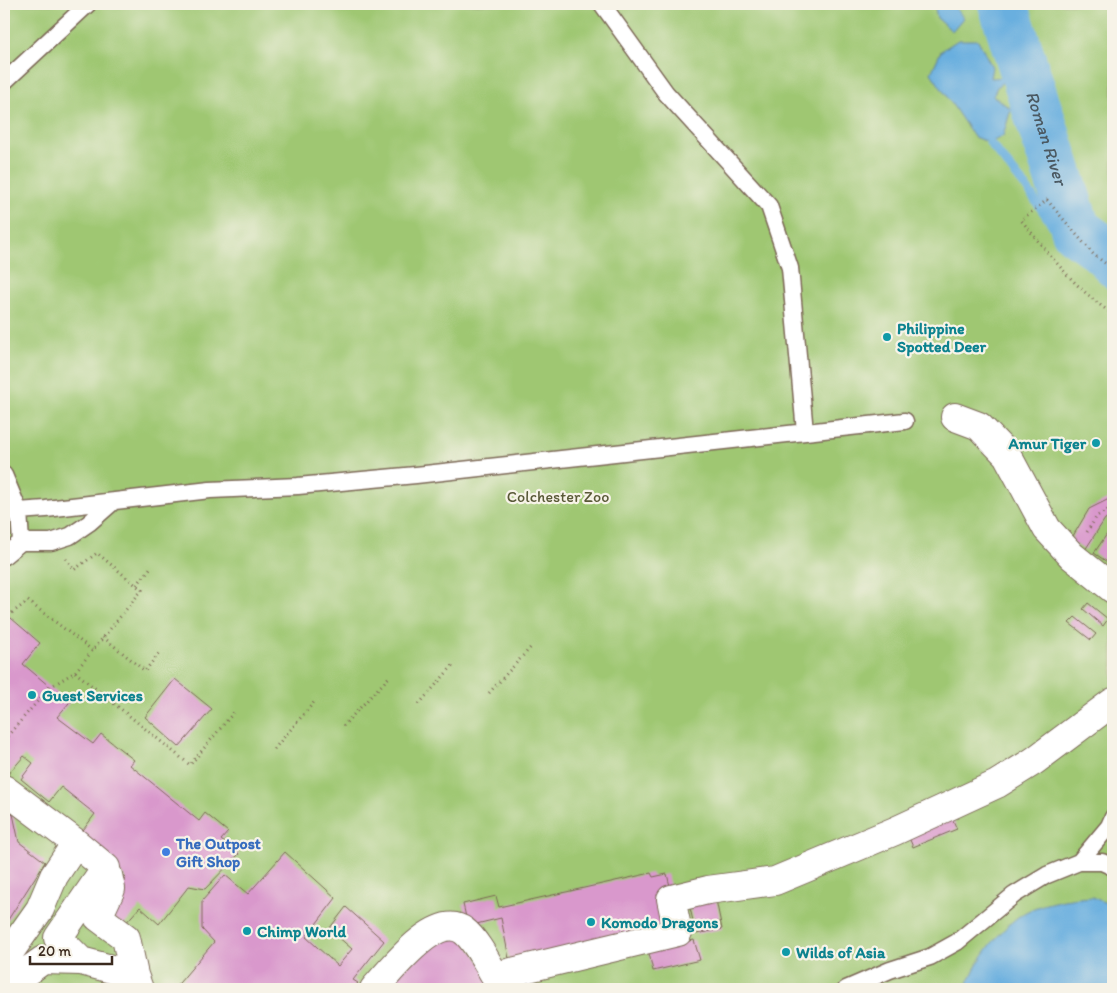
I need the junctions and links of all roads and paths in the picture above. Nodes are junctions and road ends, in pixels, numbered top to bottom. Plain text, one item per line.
1 (88, 4) edge
2 (602, 4) edge
3 (4, 82) edge
4 (1113, 269) edge
5 (1113, 314) edge
6 (955, 417) dead end
7 (904, 421) dead end
8 (805, 432) junction
9 (4, 475) edge
10 (114, 501) junction
11 (1113, 507) edge
12 (11, 512) edge
13 (22, 542) junction
14 (51, 542) junction
15 (4, 556) edge
16 (1072, 556) junction
17 (151, 567) dead end
18 (137, 586) junction
19 (1113, 589) edge
20 (8, 616) dead end
21 (103, 637) junction
22 (532, 646) dead end
23 (92, 650) junction
24 (160, 652) dead end
25 (455, 662) dead end
26 (75, 672) junction
27 (388, 677) dead end
28 (489, 694) dead end
29 (315, 701) dead end
30 (1113, 702) edge
31 (419, 704) dead end
32 (234, 712) dead end
33 (343, 726) dead end
34 (4, 740) edge
35 (274, 749) dead end
36 (4, 789) edge
37 (1113, 817) edge
38 (76, 843) junction
39 (1079, 862) junction
40 (1113, 867) edge
41 (106, 868) junction
42 (28, 927) junction
43 (58, 938) junction
44 (81, 961) junction
45 (6, 977) edge
46 (136, 982) edge
47 (374, 989) edge
48 (846, 989) edge

1 - 3 lane
2 - 8 lane
4 - 5 path
6 - 16 street
7 - 8 lane
8 - 10 lane
9 - 12 lane
10 - 12 lane
10 - 14 lane
11 - 16 path
12 - 13 lane
13 - 14 lane
13 - 15 lane
14 - 18 path
16 - 19 street
17 - 18 path
18 - 21 path
20 - 23 path
21 - 23 path
21 - 24 path
22 - 28 path
23 - 26 path
25 - 31 path
26 - 32 path
26 - 34 path
27 - 33 path
29 - 35 path
30 - 47 street
36 - 38 street
37 - 39 lane
38 - 41 street
38 - 42 street
39 - 40 lane
39 - 48 lane
41 - 43 street
41 - 46 street
42 - 43 street
42 - 45 street
43 - 44 street
44 - 45 street
44 - 46 street

